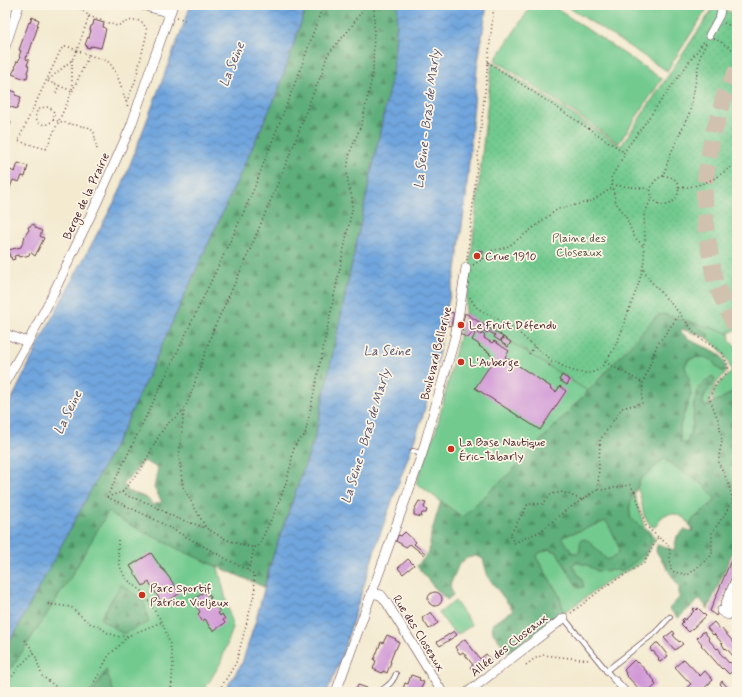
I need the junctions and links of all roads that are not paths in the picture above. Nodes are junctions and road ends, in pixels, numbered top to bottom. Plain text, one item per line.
1 (19, 5) edge
2 (142, 5) edge
3 (722, 5) edge
4 (172, 9) edge
5 (709, 35) road end
6 (5, 47) edge
7 (466, 268) road end
8 (5, 334) edge
9 (28, 342) junction
10 (5, 382) edge
11 (413, 451) dead end
12 (422, 454) junction
13 (737, 576) edge
14 (371, 593) junction
15 (737, 593) edge
16 (670, 617) dead end
17 (564, 618) joint
18 (606, 671) junction
19 (396, 674) dead end
20 (614, 679) joint
21 (336, 692) edge
22 (379, 692) edge
23 (442, 692) edge
24 (468, 692) edge
25 (626, 692) edge

1 - 6 street
2 - 4 street
3 - 5 street
4 - 9 street, Berge de la Prairie
7 - 12 street, Boulevard Bellerive
8 - 9 street
9 - 10 street, Berge de la Prairie
11 - 12 lane
12 - 14 street, Boulevard Bellerive
13 - 15 street
14 - 21 street, Boulevard Bellerive
14 - 23 street, Rue des Closeaux
16 - 18 lane
17 - 18 lane
17 - 24 street, Allée des Closeaux
18 - 20 lane
19 - 22 lane
20 - 25 street

